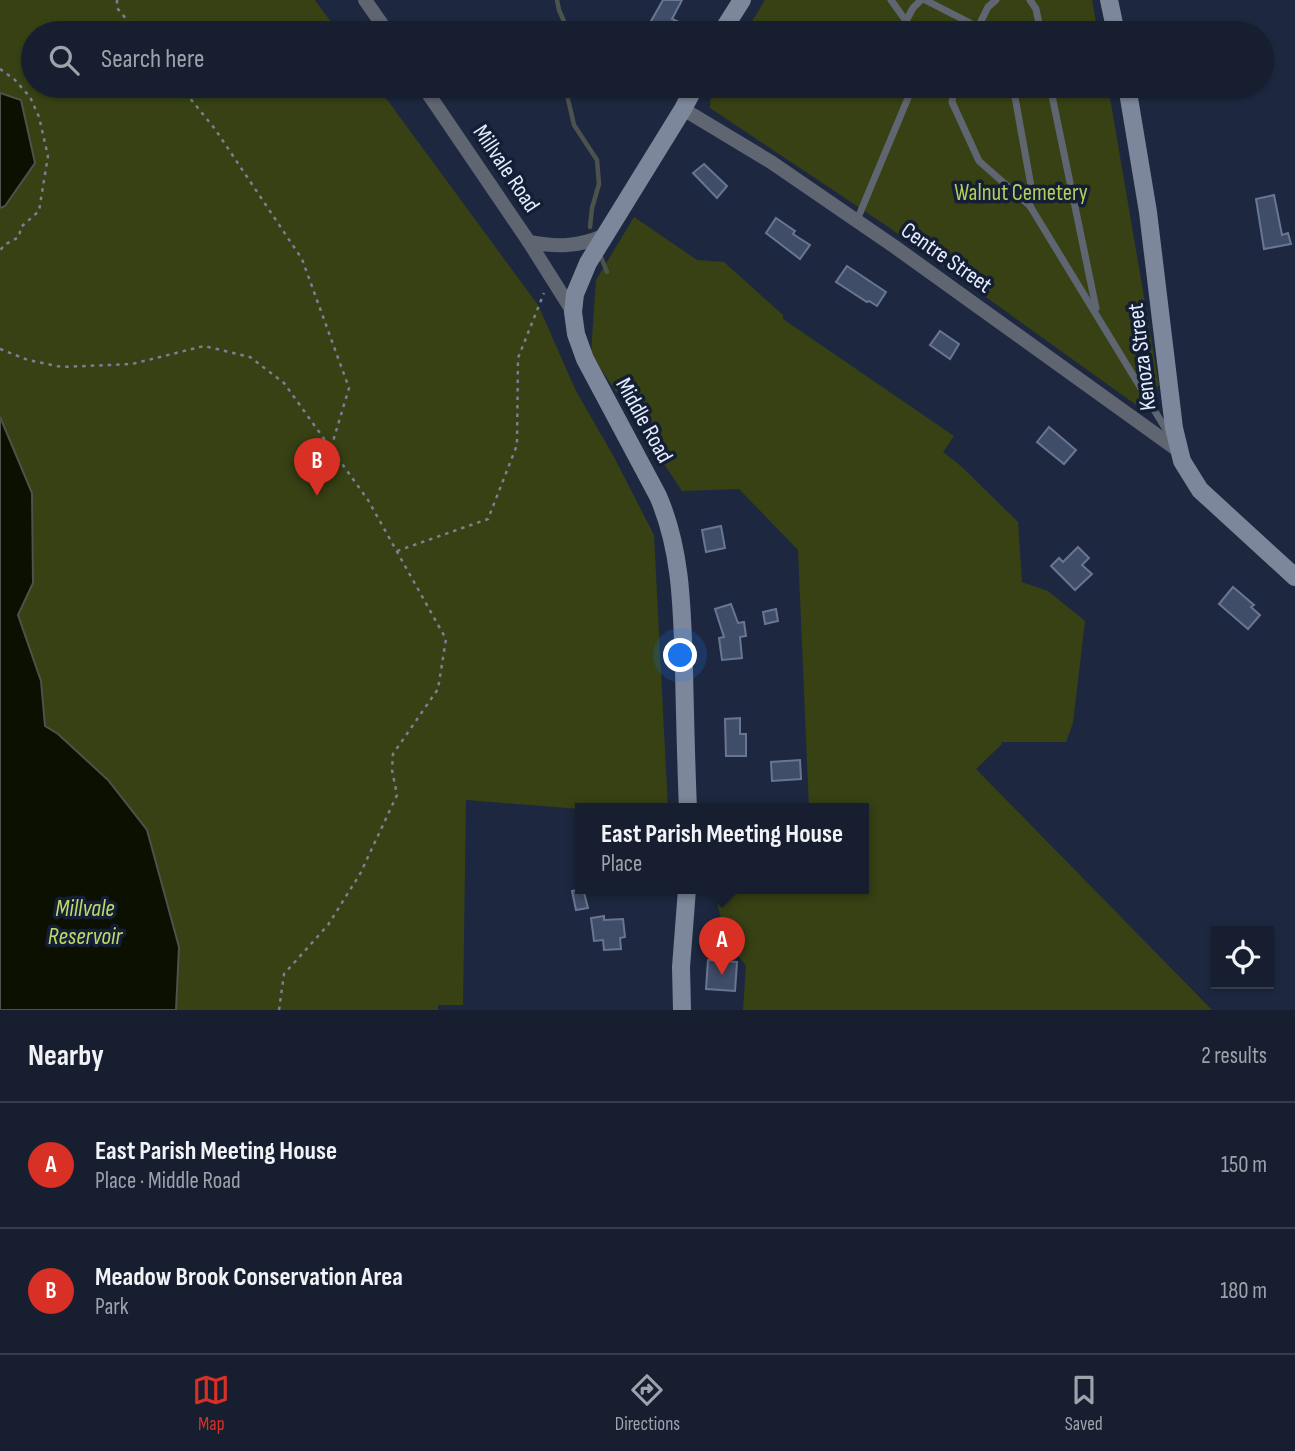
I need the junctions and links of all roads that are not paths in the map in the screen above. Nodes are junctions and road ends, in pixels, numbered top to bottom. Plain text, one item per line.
1 (365, 0) edge
2 (742, 0) edge
3 (891, 0) edge
4 (923, 0) edge
5 (996, 0) edge
6 (1030, 0) edge
7 (1109, 0) edge
8 (380, 21) edge
9 (729, 21) edge
10 (906, 21) joint
11 (960, 21) edge
12 (981, 21) edge
13 (1038, 21) edge
14 (1113, 21) edge
15 (432, 98) edge
16 (689, 98) edge
17 (908, 98) edge
18 (952, 98) edge
19 (1015, 98) edge
20 (1052, 98) edge
21 (1129, 98) edge
22 (683, 109) junction
23 (1030, 206) junction
24 (857, 221) junction
25 (603, 236) junction
26 (529, 242) junction
27 (573, 313) junction
28 (1097, 316) junction
29 (1179, 451) junction
30 (1295, 577) edge
31 (688, 803) edge
32 (687, 894) edge
33 (682, 1010) edge

1 - 8 street
2 - 9 street
3 - 10 lane
4 - 10 lane
4 - 11 lane
5 - 12 lane
6 - 13 lane
7 - 14 street
15 - 26 street, Millvale Road
16 - 22 street, Middle Road
17 - 24 lane
18 - 23 lane
19 - 23 lane
20 - 28 lane
21 - 29 street, Kenoza Street
22 - 24 street, Centre Street
22 - 25 street, Middle Road
23 - 28 lane
24 - 29 street, Centre Street
25 - 26 street, Millvale Road
25 - 27 street, Middle Road
26 - 27 street, Millvale Road
27 - 31 street, Middle Road
28 - 29 lane
29 - 30 street, Kenoza Street
32 - 33 street

